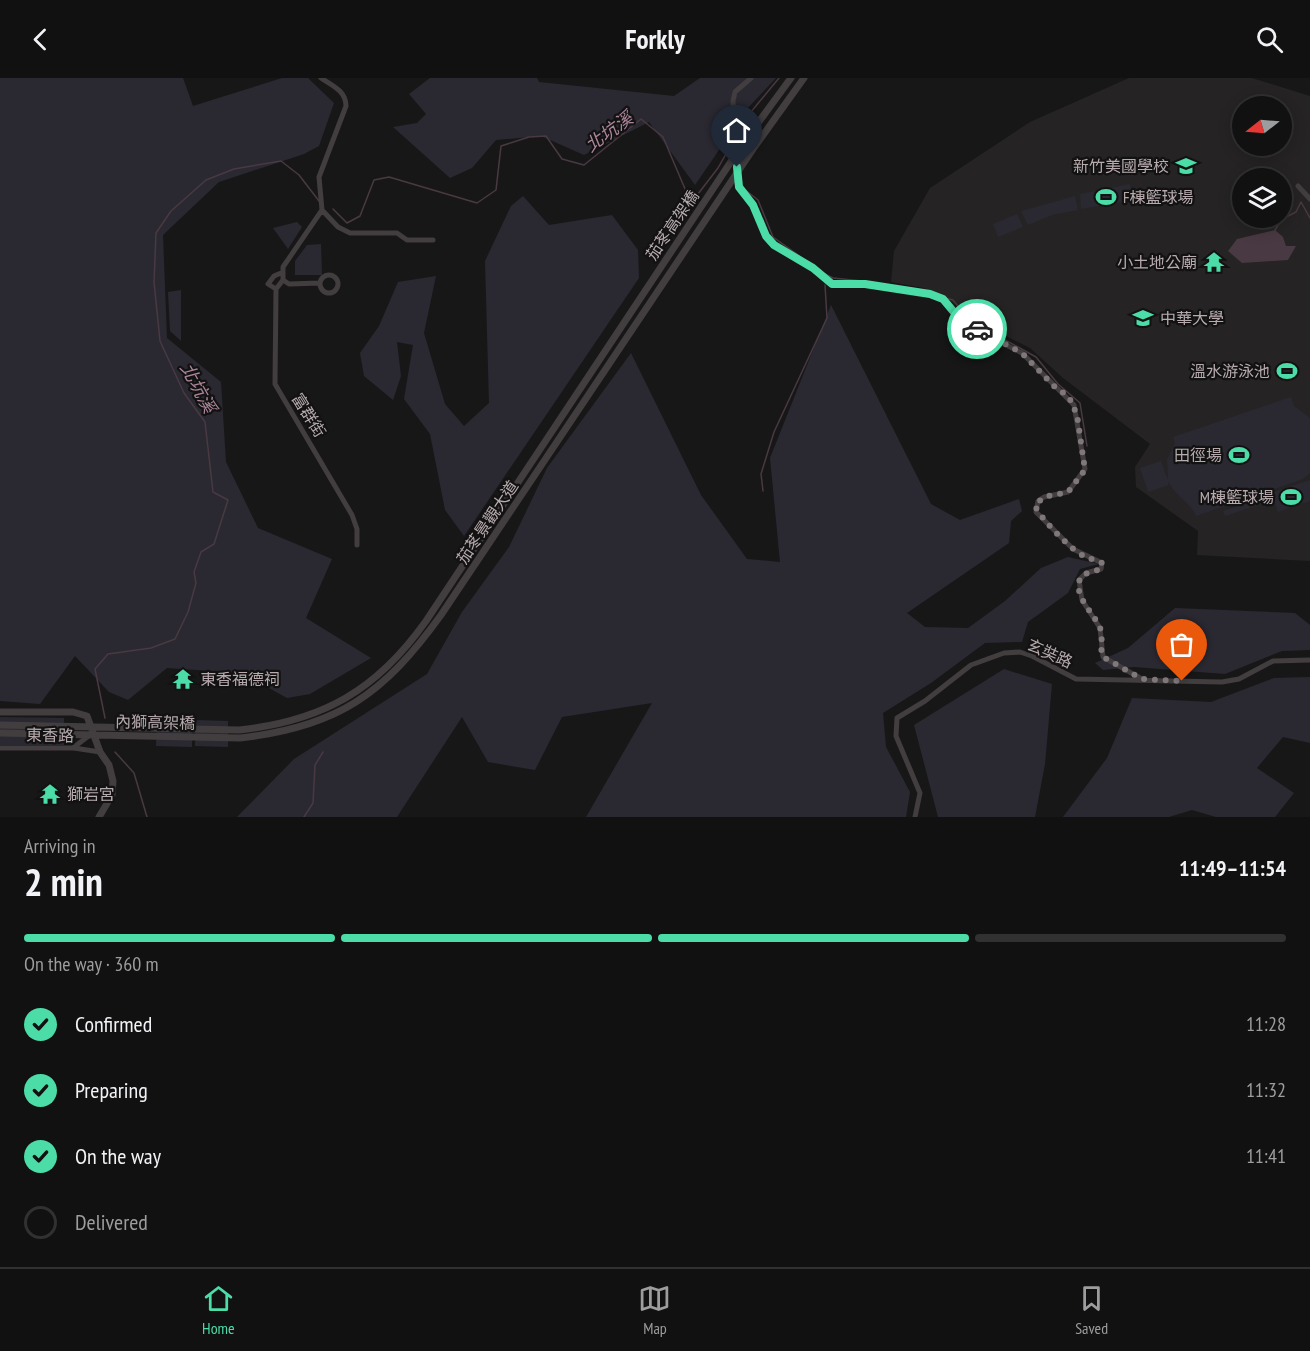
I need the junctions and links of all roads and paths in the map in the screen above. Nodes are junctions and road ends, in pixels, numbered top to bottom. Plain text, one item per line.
1 (321, 78) edge
2 (751, 78) edge
3 (791, 78) edge
4 (804, 78) edge
5 (1298, 186) dead end
6 (1310, 200) edge
7 (322, 210) junction
8 (433, 240) dead end
9 (281, 273) junction
10 (283, 280) junction
11 (320, 283) dead end
12 (276, 289) junction
13 (644, 291) joint
14 (654, 297) joint
15 (357, 545) dead end
16 (1310, 660) edge
17 (1142, 679) junction
18 (0, 712) edge
19 (305, 717) joint
20 (0, 725) edge
21 (307, 725) joint
22 (94, 732) junction
23 (0, 733) edge
24 (0, 748) edge
25 (74, 748) junction
26 (100, 752) junction
27 (99, 817) edge
28 (915, 817) edge

1 - 7 street
2 - 17 street
3 - 13 street, 茄苳高架橋
4 - 14 street, 茄苳高架橋
5 - 6 street
7 - 8 street
7 - 9 street
9 - 10 street
9 - 12 street
10 - 11 street
10 - 12 street
12 - 15 street, 富群街
13 - 19 street, 茄苳景觀大道
14 - 21 street, 茄苳景觀大道
16 - 17 street, 玄奘路
17 - 28 street, 玄奘路
18 - 22 street
19 - 20 street, 內獅高架橋
21 - 23 street, 內獅高架橋
22 - 25 street
22 - 26 street
24 - 25 street, 東香路
25 - 26 street, 東香路
26 - 27 street

